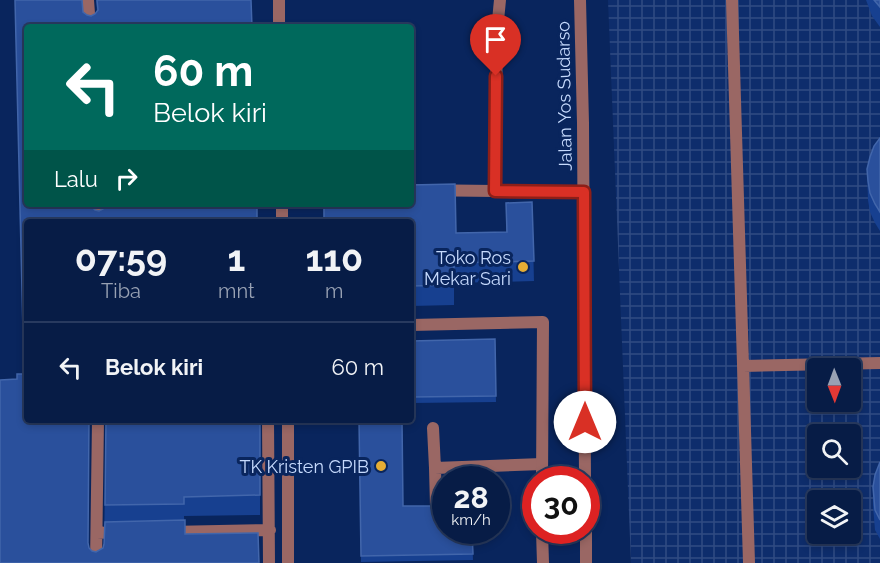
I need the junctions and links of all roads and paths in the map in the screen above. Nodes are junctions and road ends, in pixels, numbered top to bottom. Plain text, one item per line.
1 (88, 0) edge
2 (279, 0) edge
3 (501, 0) edge
4 (580, 0) edge
5 (732, 0) edge
6 (90, 24) edge
7 (279, 24) edge
8 (414, 190) edge
9 (495, 191) junction
10 (584, 192) junction
11 (414, 325) edge
12 (880, 363) edge
13 (743, 366) junction
14 (99, 423) edge
15 (268, 423) edge
16 (288, 423) edge
17 (434, 428) dead end
18 (542, 464) joint
19 (435, 466) edge
20 (488, 466) edge
21 (585, 466) edge
22 (270, 530) junction
23 (132, 532) edge
24 (155, 532) edge
25 (97, 533) junction
26 (543, 544) edge
27 (585, 544) edge
28 (96, 563) edge
29 (269, 563) edge
30 (288, 563) edge
31 (543, 563) edge
32 (586, 563) edge
33 (750, 563) edge

1 - 6 street
2 - 7 street
3 - 9 street
4 - 10 street, Jalan Yos Sudarso
5 - 13 street
8 - 9 street
9 - 10 street
10 - 21 street, Jalan Yos Sudarso
11 - 18 street
12 - 13 street
13 - 33 street
14 - 25 street
15 - 22 street
16 - 30 street
17 - 19 street
18 - 20 street
22 - 24 street
22 - 29 street
23 - 25 street
25 - 28 street
26 - 31 street
27 - 32 street

